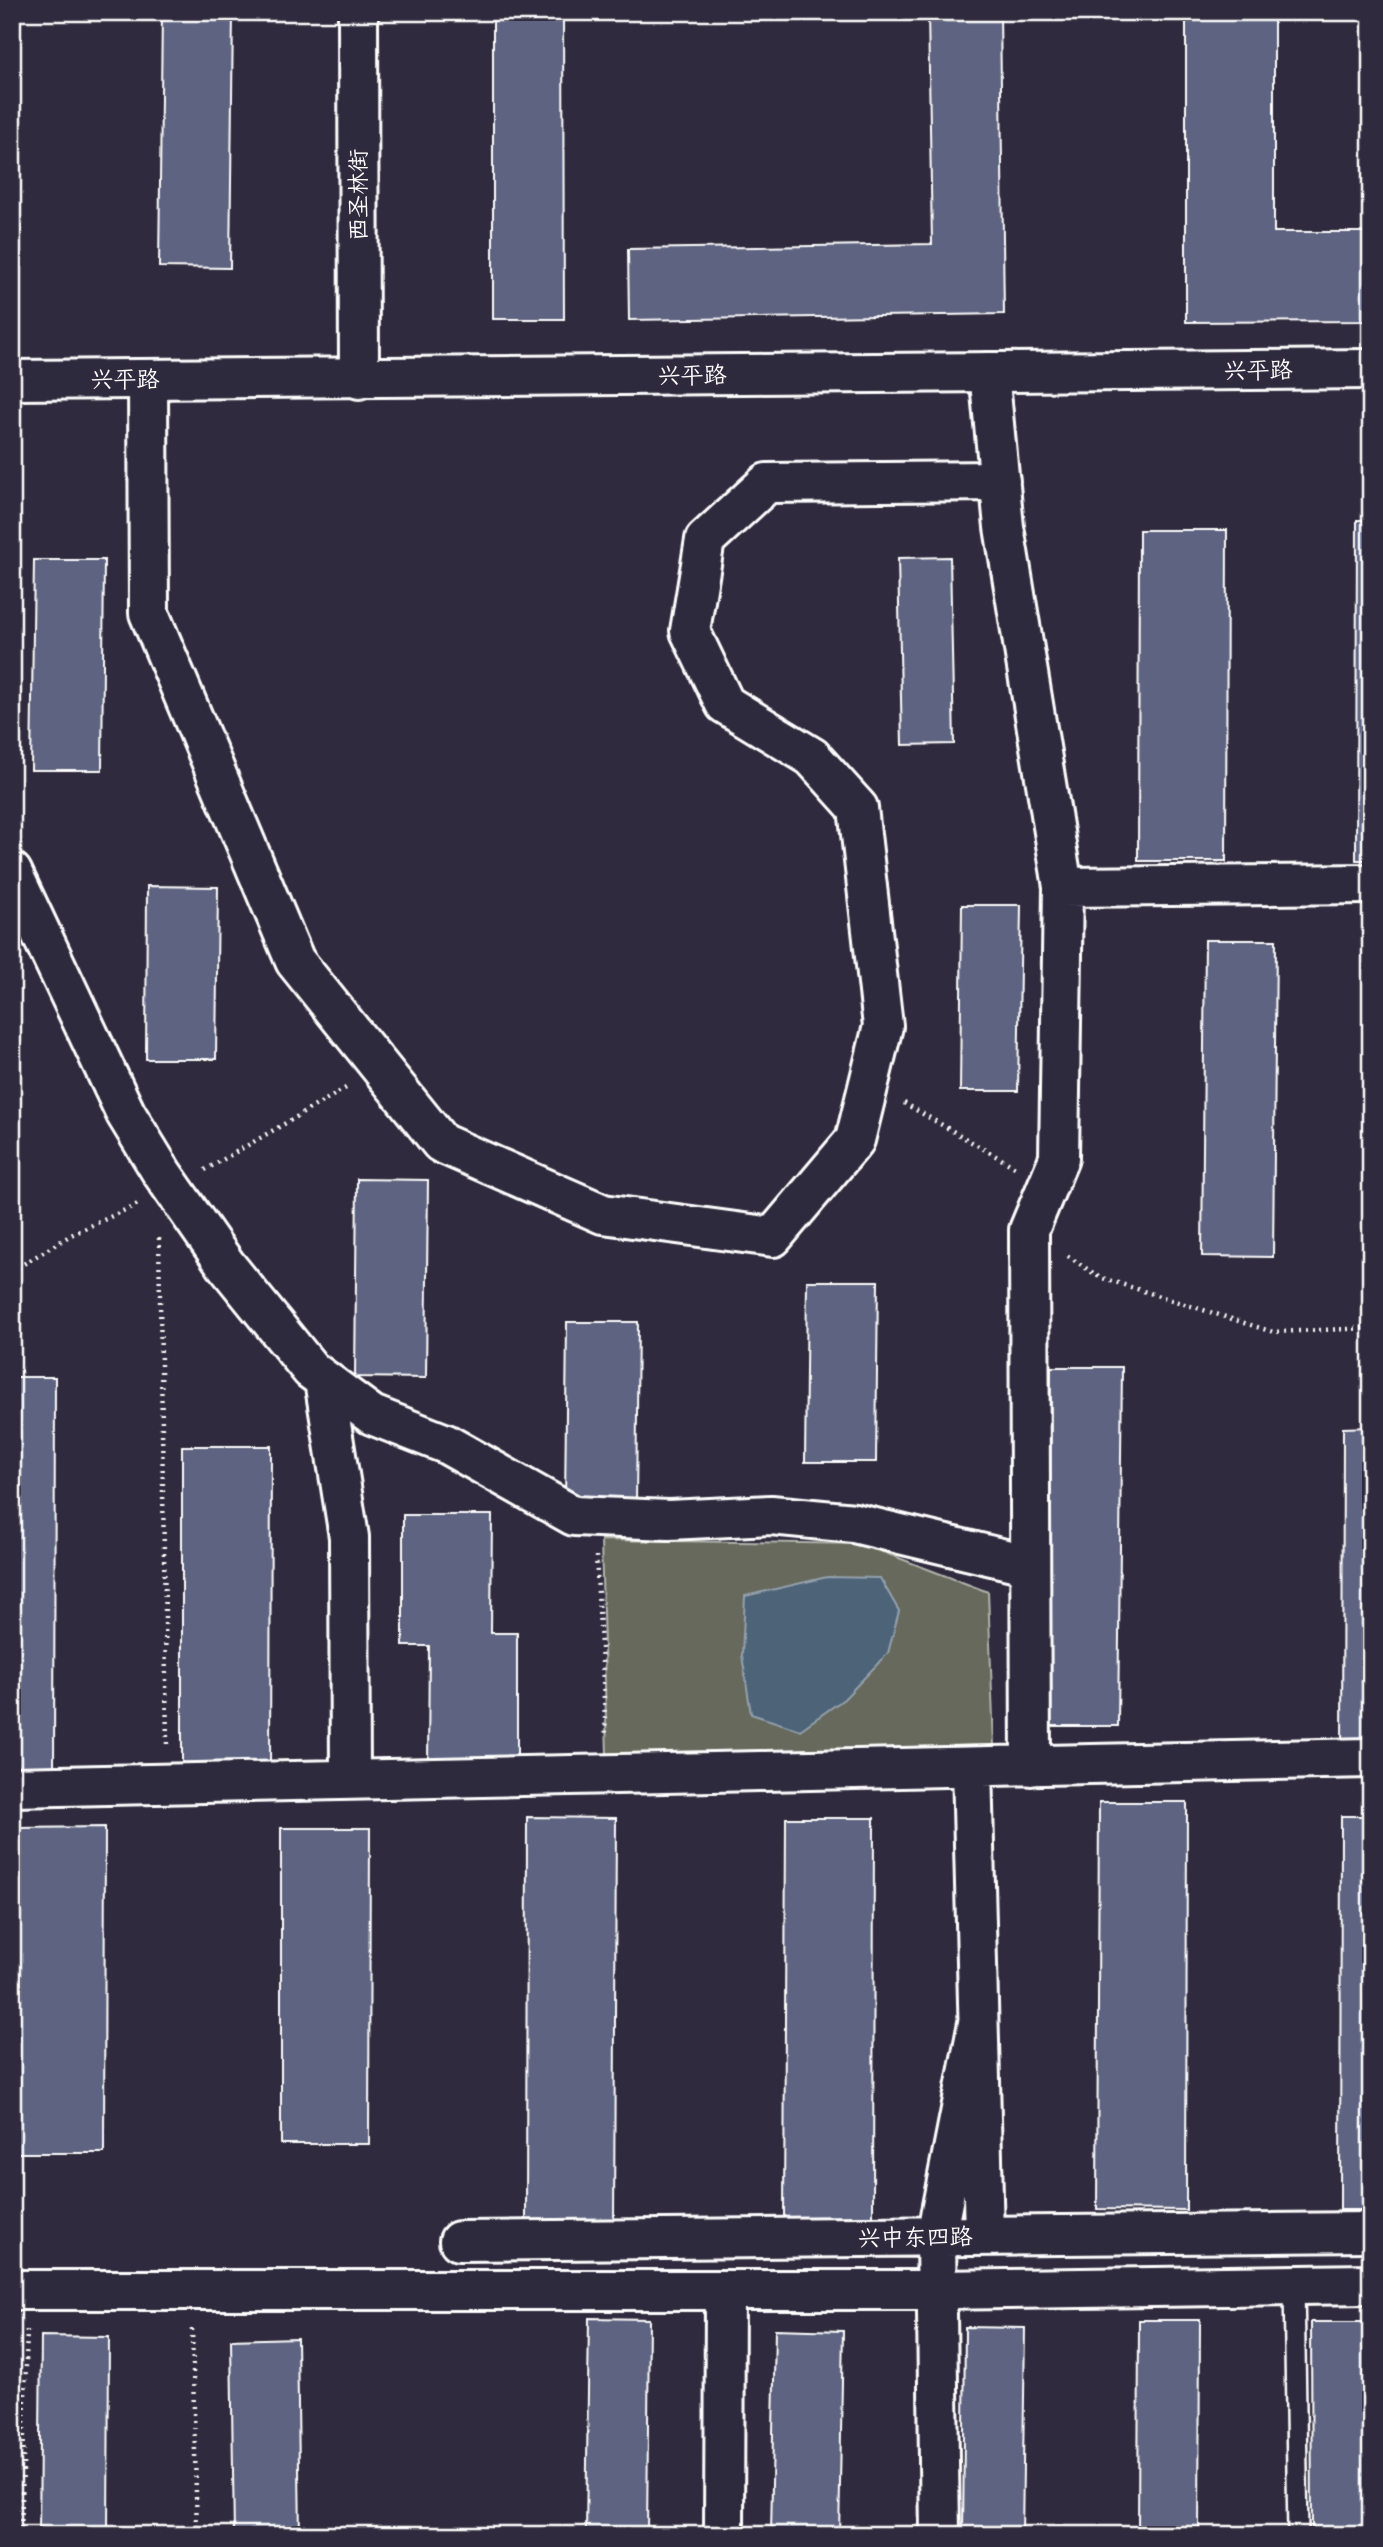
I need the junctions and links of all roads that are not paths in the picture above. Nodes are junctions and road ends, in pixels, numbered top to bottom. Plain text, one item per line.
1 (358, 12) edge
2 (1371, 369) edge
3 (989, 372) junction
4 (148, 379) junction
5 (359, 379) junction
6 (12, 380) edge
7 (1000, 481) junction
8 (12, 872) edge
9 (1371, 884) edge
10 (1063, 887) junction
11 (324, 1380) junction
12 (1030, 1564) junction
13 (1371, 1758) edge
14 (1031, 1766) junction
15 (972, 1767) junction
16 (350, 1780) junction
17 (12, 1787) edge
18 (978, 2023) junction
19 (1371, 2232) edge
20 (936, 2236) junction
21 (984, 2236) junction
22 (459, 2241) dead end
23 (1371, 2284) edge
24 (1294, 2285) junction
25 (20, 2290) edge
26 (725, 2290) junction
27 (936, 2290) junction
28 (724, 2535) edge
29 (940, 2535) edge
30 (1298, 2535) edge

1 - 5 street, 西圣林街
2 - 3 street, 兴平路
3 - 5 street, 兴平路
3 - 7 street
4 - 5 street, 兴平路
4 - 6 street, 兴平路
4 - 7 street
7 - 10 street
8 - 11 street
9 - 10 street
10 - 12 street
11 - 12 street
11 - 16 street
12 - 14 street
13 - 14 street
14 - 15 street
15 - 16 street
15 - 18 street
16 - 17 street
18 - 20 street
18 - 21 street
19 - 21 street, 兴中东四路
20 - 21 street, 兴中东四路
20 - 22 street, 兴中东四路
20 - 27 street
23 - 24 street
24 - 27 street
24 - 30 lane
25 - 26 street
26 - 27 street
26 - 28 street
27 - 29 street

